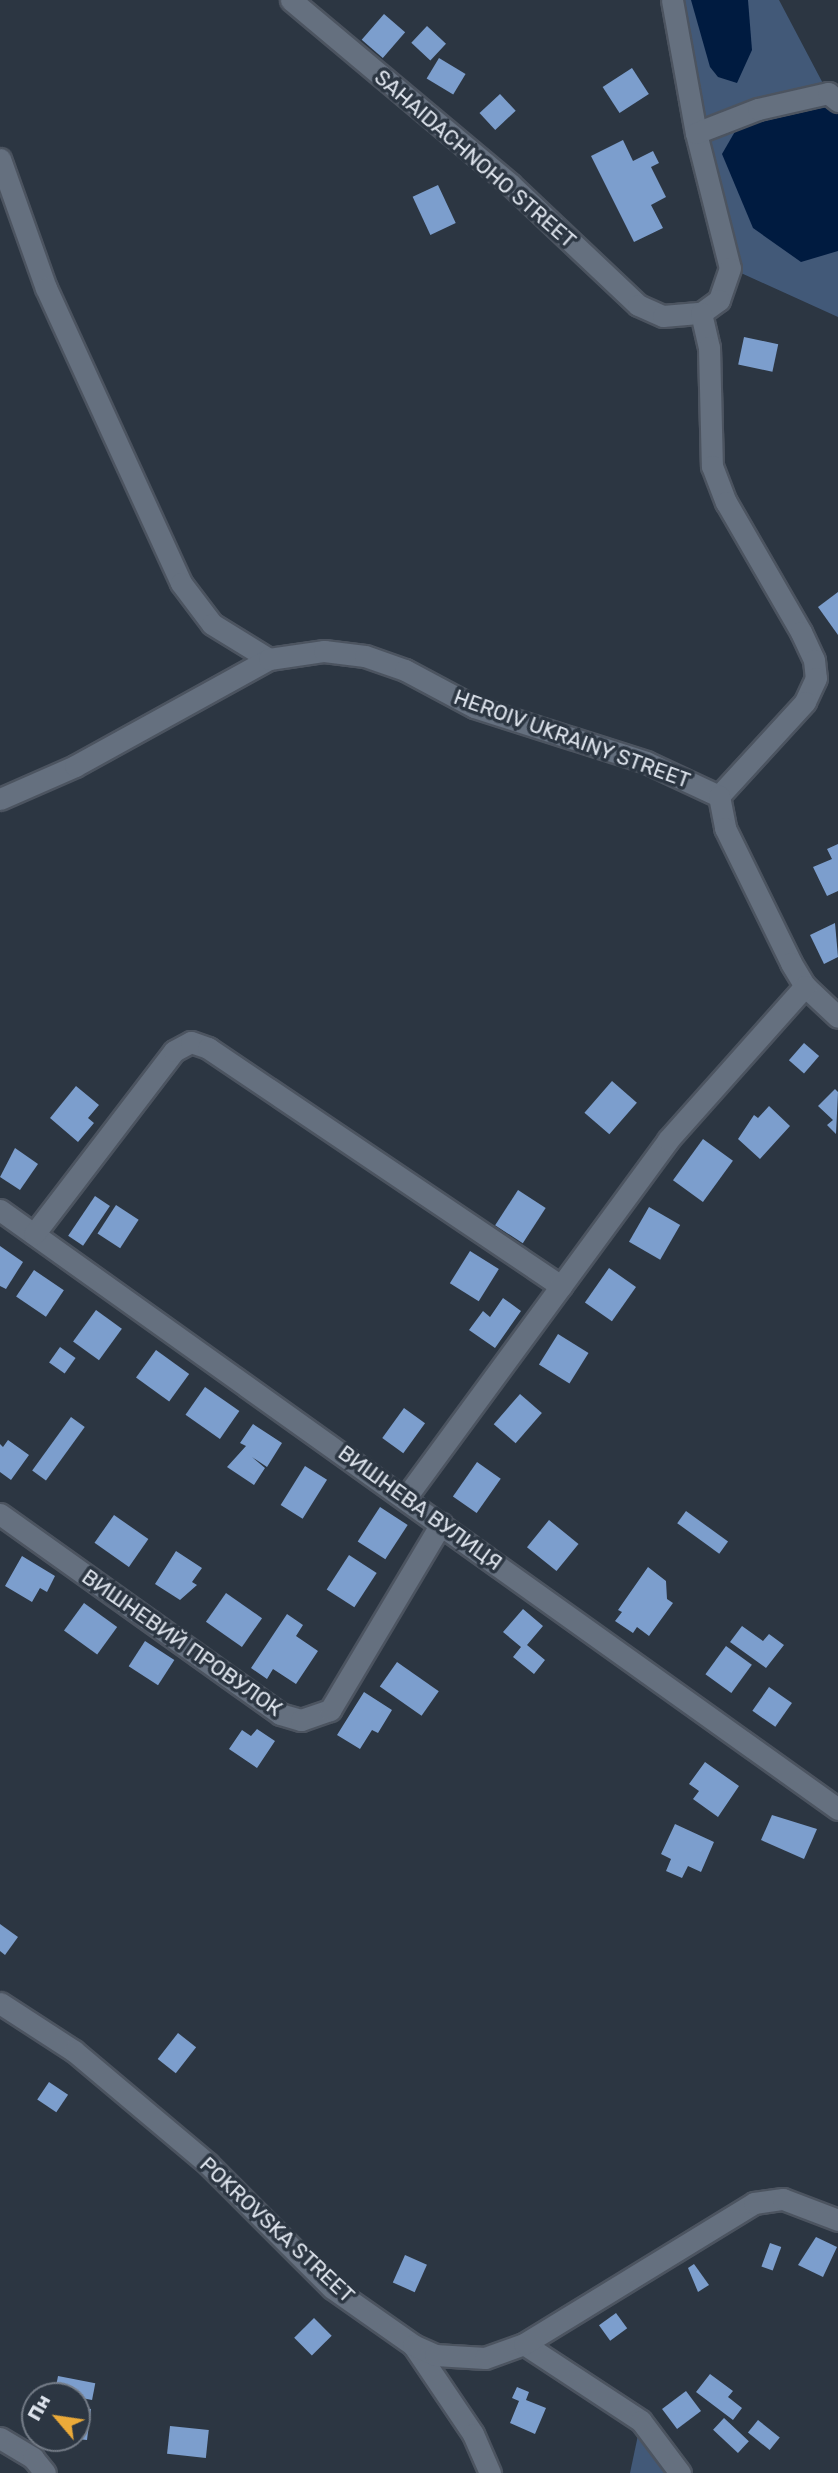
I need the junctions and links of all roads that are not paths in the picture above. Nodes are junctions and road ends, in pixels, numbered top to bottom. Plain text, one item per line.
1 (291, 0) edge
2 (672, 0) edge
3 (838, 101) edge
4 (696, 133) junction
5 (0, 159) edge
6 (701, 313) junction
7 (269, 659) junction
8 (719, 796) junction
9 (0, 799) edge
10 (805, 986) junction
11 (838, 1017) edge
12 (0, 1210) edge
13 (34, 1234) junction
14 (561, 1286) junction
15 (406, 1497) junction
16 (0, 1514) edge
17 (441, 1524) junction
18 (838, 1809) edge
19 (0, 2003) edge
20 (838, 2220) edge
21 (524, 2344) junction
22 (413, 2345) junction
23 (0, 2438) edge
24 (45, 2473) edge
25 (490, 2473) edge
26 (680, 2473) edge

1 - 6 street, SAHAIDACHNOHO STREET
2 - 4 street
3 - 4 street
4 - 6 street
5 - 7 street
6 - 8 street
7 - 8 street, HEROIV UKRAINY STREET
7 - 9 street, HEROIV UKRAINY STREET
8 - 10 street
10 - 11 street
10 - 14 street
12 - 13 street, ВИШНЕВА ВУЛИЦЯ
13 - 14 street
13 - 15 street, ВИШНЕВА ВУЛИЦЯ
14 - 15 street
15 - 17 street, ВИШНЕВА ВУЛИЦЯ
16 - 17 street, ВИШНЕВИЙ ПРОВУЛОК
17 - 18 street, ВИШНЕВА ВУЛИЦЯ
19 - 22 street, POKROVSKA STREET
20 - 21 street, POKROVSKA STREET
21 - 22 street, POKROVSKA STREET
21 - 26 street
22 - 25 street
23 - 24 street

